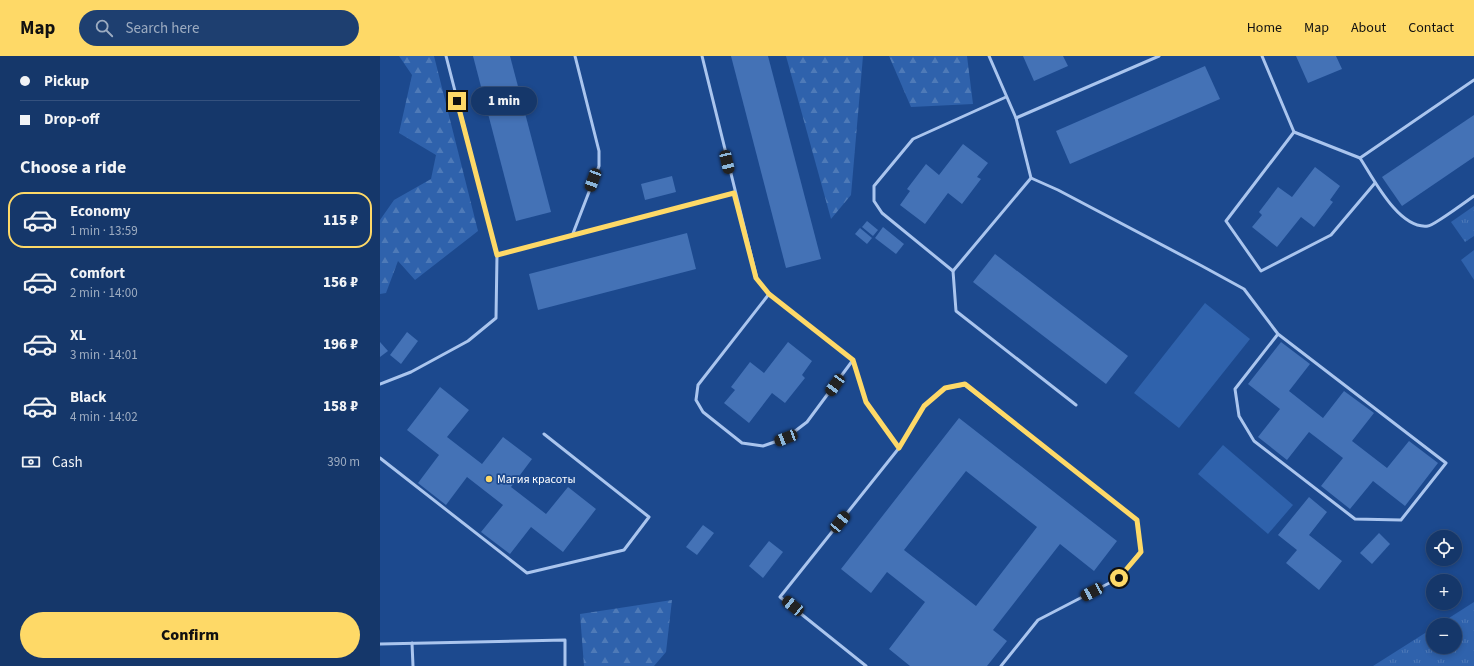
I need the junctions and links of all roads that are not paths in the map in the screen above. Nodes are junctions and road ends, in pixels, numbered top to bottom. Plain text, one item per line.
1 (446, 56) edge
2 (575, 56) edge
3 (702, 56) edge
4 (989, 56) edge
5 (1158, 56) edge
6 (1262, 56) edge
7 (1474, 80) edge
8 (1006, 97) junction
9 (1016, 118) junction
10 (1294, 132) junction
11 (1360, 158) junction
12 (1031, 178) junction
13 (1375, 183) junction
14 (734, 193) junction
15 (1474, 196) edge
16 (572, 236) junction
17 (497, 255) junction
18 (954, 271) junction
19 (769, 294) junction
20 (1278, 334) junction
21 (853, 360) junction
22 (380, 384) edge
23 (1076, 405) dead end
24 (544, 434) dead end
25 (899, 448) junction
26 (380, 458) edge
27 (412, 643) junction
28 (380, 644) edge
29 (413, 666) edge
30 (565, 666) edge
31 (866, 666) edge
32 (1001, 666) edge

1 - 17 lane
2 - 16 lane
3 - 14 lane
4 - 8 lane
5 - 9 lane
6 - 10 lane
7 - 11 lane
8 - 9 lane
8 - 18 lane
9 - 12 lane
10 - 11 lane
10 - 13 lane
11 - 13 lane
12 - 18 lane
12 - 20 lane
13 - 15 lane
14 - 16 lane
14 - 19 lane
16 - 17 lane
17 - 22 lane
18 - 23 lane
19 - 21 lane
19 - 21 lane
20 - 20 lane
21 - 25 lane
24 - 26 lane
25 - 31 lane
25 - 32 lane
27 - 28 lane
27 - 29 lane
27 - 30 lane

